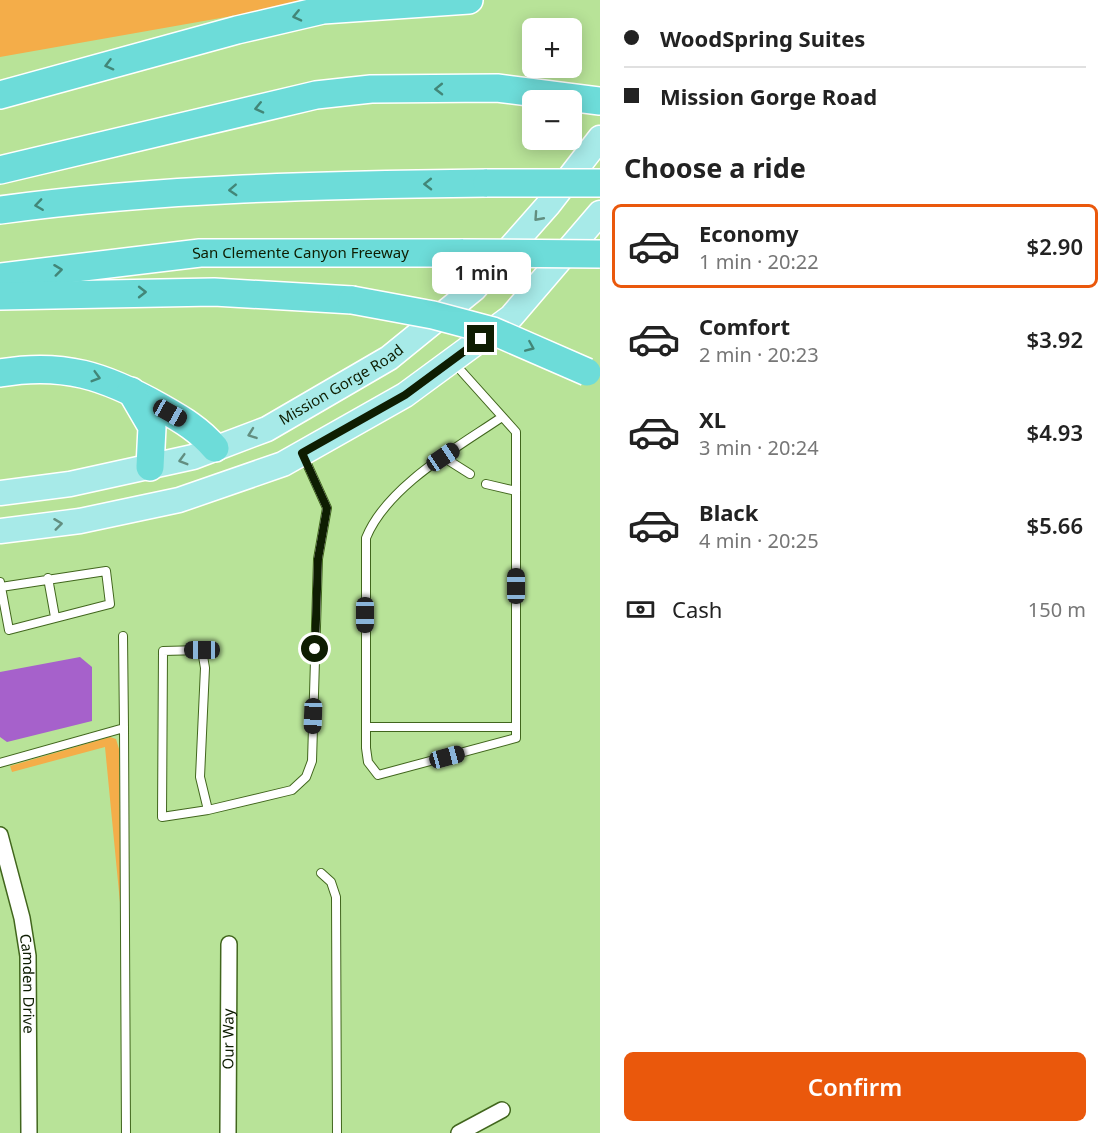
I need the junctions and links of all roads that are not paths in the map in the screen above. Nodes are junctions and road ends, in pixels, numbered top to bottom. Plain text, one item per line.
1 (469, 0) edge
2 (0, 95) edge
3 (600, 101) edge
4 (600, 138) edge
5 (0, 170) edge
6 (600, 183) edge
7 (0, 210) edge
8 (600, 213) edge
9 (600, 254) edge
10 (0, 277) edge
11 (0, 296) edge
12 (452, 360) junction
13 (0, 373) edge
14 (594, 375) edge
15 (130, 390) junction
16 (502, 417) junction
17 (215, 448) junction
18 (302, 453) junction
19 (443, 457) junction
20 (150, 467) junction
21 (470, 474) dead end
22 (237, 481) junction
23 (486, 484) dead end
24 (516, 491) junction
25 (0, 493) edge
26 (0, 531) edge
27 (48, 578) junction
28 (0, 582) edge
29 (0, 587) edge
30 (55, 617) junction
31 (123, 636) dead end
32 (366, 727) junction
33 (124, 728) junction
34 (516, 728) junction
35 (0, 763) edge
36 (208, 810) junction
37 (0, 835) edge
38 (321, 873) dead end
39 (229, 944) dead end
40 (502, 1110) dead end
41 (29, 1133) edge
42 (126, 1133) edge
43 (228, 1133) edge
44 (337, 1133) edge
45 (459, 1133) edge

1 -> 2 highway
3 -> 5 highway
4 -> 17 main road, Mission Gorge Road
6 -> 7 highway, bridge
8 - 12 main road
10 -> 9 highway, San Clemente Canyon Freeway, bridge
11 -> 14 highway, bridge
12 - 16 lane
12 - 18 main road
13 -> 15 highway
15 - 17 highway
15 - 20 highway
16 - 19 lane
16 - 24 lane
17 -> 20 main road, Mission Gorge Road
17 - 22 main road
18 - 22 main road
18 - 36 lane
19 - 21 lane
19 - 32 lane
20 - 25 main road, Mission Gorge Road
26 -> 22 main road
23 - 24 lane
24 - 34 lane
27 - 29 lane
27 - 30 lane
27 - 30 lane
28 - 29 lane
29 - 30 lane
31 - 33 lane
32 - 34 lane
32 - 34 lane
33 - 35 lane
33 - 42 lane
36 - 36 lane
37 - 41 street, Camden Drive
38 - 44 lane
39 - 43 street, Our Way
40 - 45 street

